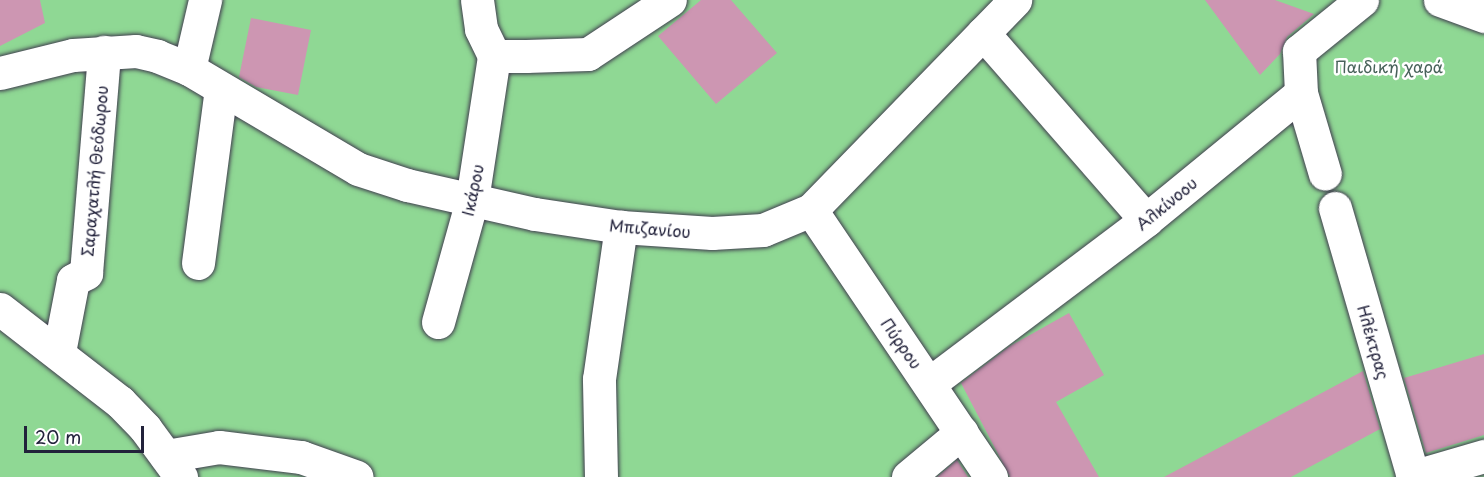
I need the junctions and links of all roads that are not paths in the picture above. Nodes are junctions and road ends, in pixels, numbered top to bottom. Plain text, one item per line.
1 (205, 0) edge
2 (477, 0) edge
3 (670, 0) edge
4 (1015, 0) edge
5 (1362, 0) edge
6 (1440, 0) edge
7 (1484, 16) edge
8 (983, 33) junction
9 (104, 52) junction
10 (494, 56) junction
11 (189, 69) junction
12 (0, 73) edge
13 (221, 89) junction
14 (1301, 93) junction
15 (1325, 174) dead end
16 (472, 200) junction
17 (1335, 208) dead end
18 (811, 210) junction
19 (1146, 220) junction
20 (621, 227) junction
21 (198, 263) dead end
22 (0, 309) edge
23 (438, 322) dead end
24 (59, 352) junction
25 (930, 383) junction
26 (962, 432) junction
27 (1479, 464) edge
28 (174, 466) edge
29 (357, 477) edge
30 (601, 477) edge
31 (908, 477) edge
32 (992, 477) edge
33 (1412, 477) edge

1 - 11 street
2 - 10 street
3 - 10 street
4 - 8 street, Μπιζανίου
5 - 14 street
6 - 7 street
8 - 18 street, Μπιζανίου
8 - 19 street
9 - 11 street, Μπιζανίου
9 - 12 street, Μπιζανίου
9 - 24 street, Σαραχατλή Θεόδωρου
10 - 16 street, Ικάρου
11 - 13 street, Μπιζανίου
13 - 16 street, Μπιζανίου
13 - 21 street
14 - 15 street
14 - 19 street, Αλκίνοου
16 - 20 street, Μπιζανίου
16 - 23 street, Ικάρου
17 - 33 street, Ηλέκτρας
18 - 20 street, Μπιζανίου
18 - 25 street, Πύρρου
19 - 25 street, Αλκίνοου
20 - 30 street
22 - 24 street
24 - 28 street
25 - 26 street, Πύρρου
26 - 31 street
26 - 32 street, Πύρρου
27 - 33 street
28 - 29 street

